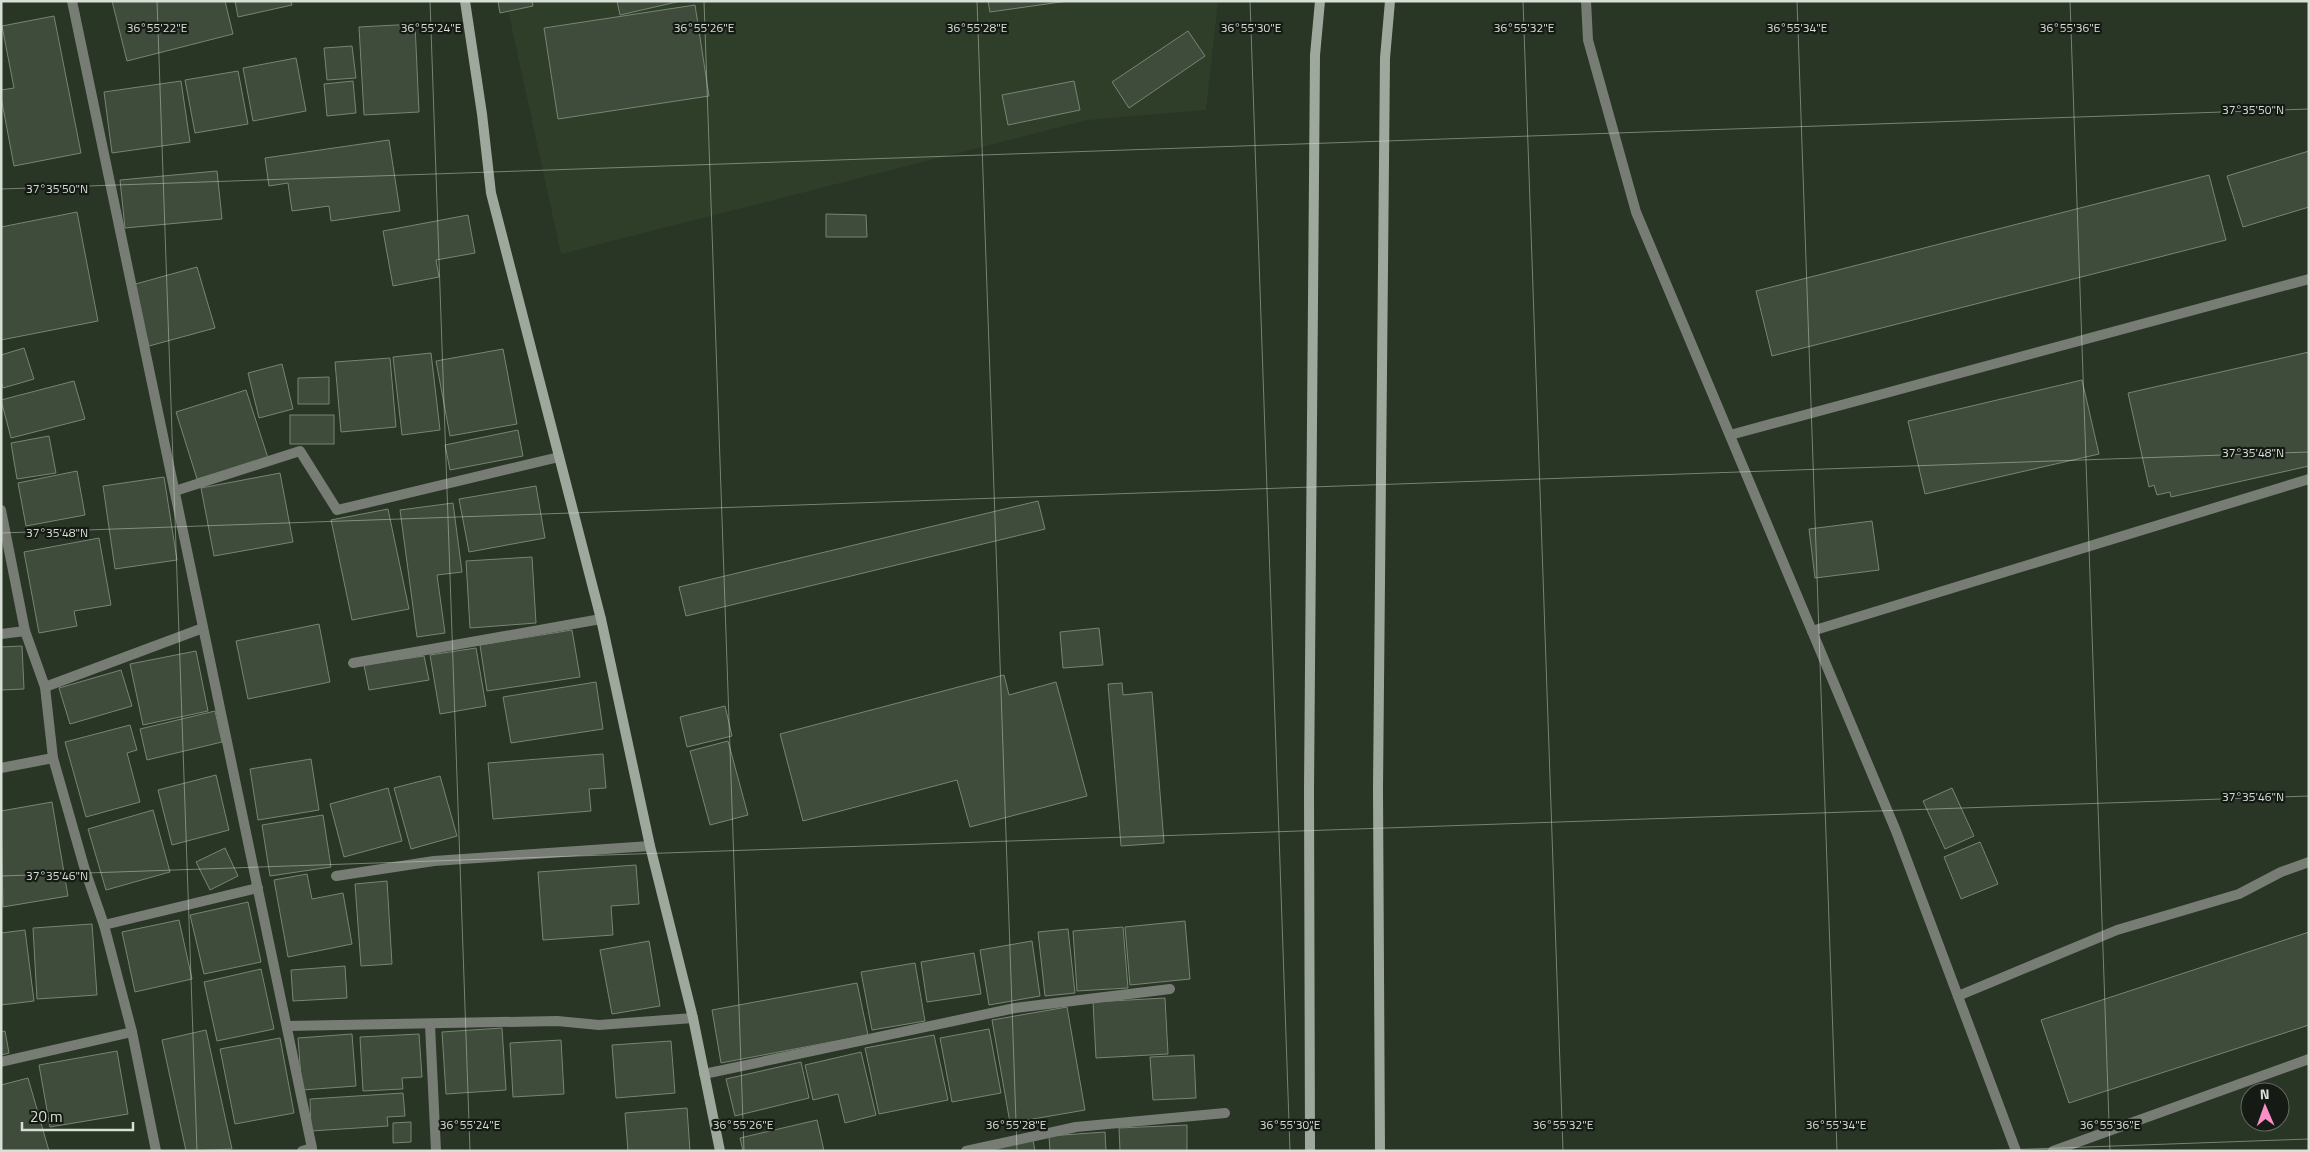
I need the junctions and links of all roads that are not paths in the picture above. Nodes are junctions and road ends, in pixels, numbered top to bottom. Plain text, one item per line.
1 (72, 1) edge
2 (466, 1) edge
3 (1320, 1) edge
4 (1390, 1) edge
5 (1586, 1) edge
6 (2309, 279) edge
7 (1730, 434) junction
8 (559, 458) junction
9 (2309, 479) edge
10 (175, 491) junction
11 (1, 510) edge
12 (601, 619) junction
13 (203, 628) junction
14 (25, 631) junction
15 (1812, 631) junction
16 (1, 634) edge
17 (353, 663) dead end
18 (45, 687) junction
19 (53, 758) junction
20 (1, 768) edge
21 (650, 846) junction
22 (2309, 862) edge
23 (336, 876) dead end
24 (258, 888) junction
25 (104, 925) junction
26 (1170, 989) dead end
27 (1958, 996) junction
28 (693, 1018) junction
29 (430, 1024) junction
30 (287, 1026) junction
31 (132, 1032) junction
32 (2309, 1059) edge
33 (1, 1062) edge
34 (704, 1074) junction
35 (1225, 1113) dead end
36 (156, 1151) edge
37 (302, 1151) edge
38 (436, 1151) edge
39 (720, 1151) edge
40 (966, 1151) edge
41 (1310, 1151) edge
42 (1380, 1151) edge
43 (2016, 1151) edge
44 (2053, 1151) edge

1 - 10 street
2 - 8 main road
3 - 41 main road
4 - 42 main road
5 - 7 street
6 - 7 street
7 - 15 street
8 - 10 street
8 - 12 main road
9 - 15 street
10 - 13 street
11 - 14 street
12 - 17 street
12 - 21 main road
13 - 18 street
13 - 24 street
14 - 16 street
14 - 18 street
15 - 27 street
18 - 19 street
19 - 20 street
19 - 25 street
21 - 23 street
21 - 28 main road
22 - 27 street
24 - 25 street
24 - 30 street
25 - 31 street
26 - 34 street
27 - 43 street
28 - 29 street
28 - 34 main road
29 - 30 street
29 - 38 street
30 - 37 street
31 - 33 street
31 - 36 street
32 - 44 street
34 - 39 main road
35 - 40 street

